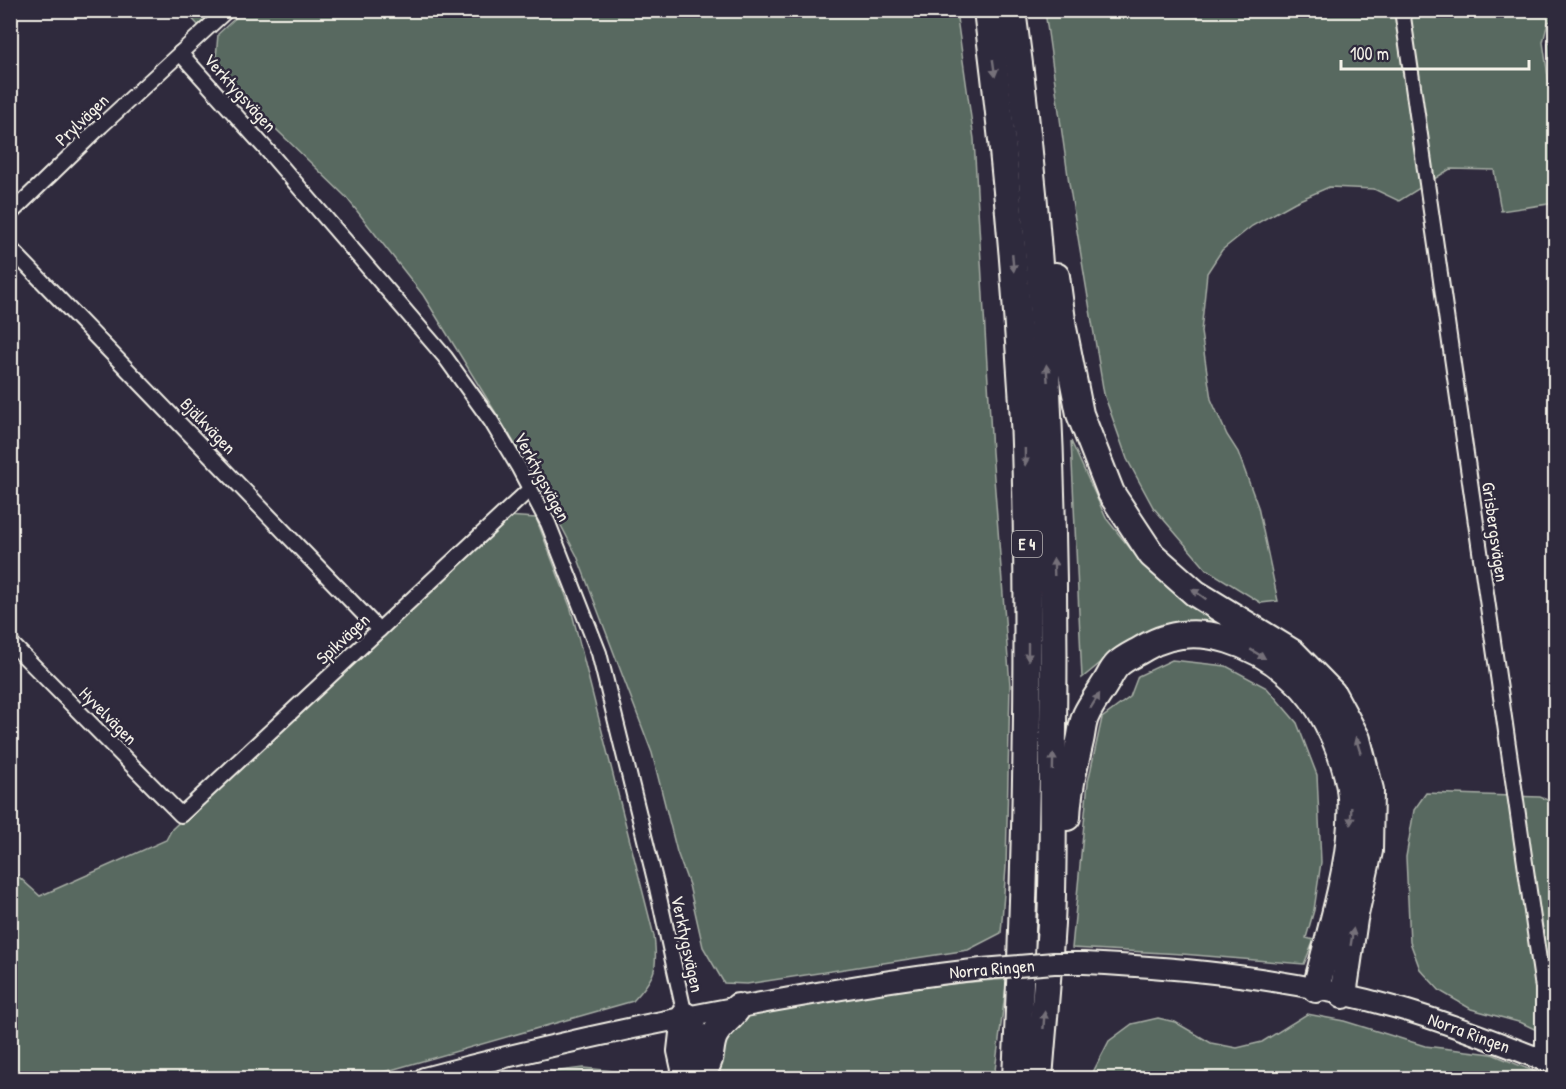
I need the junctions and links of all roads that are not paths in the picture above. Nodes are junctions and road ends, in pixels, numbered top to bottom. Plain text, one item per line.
1 (227, 10) edge
2 (987, 10) edge
3 (1012, 10) edge
4 (1402, 10) edge
5 (180, 53) junction
6 (1031, 168) junction
7 (10, 214) edge
8 (10, 248) edge
9 (530, 489) junction
10 (379, 630) junction
11 (10, 642) edge
12 (181, 815) joint
13 (1051, 920) junction
14 (1316, 989) junction
15 (1343, 994) junction
16 (1020, 1003) junction
17 (738, 1007) junction
18 (685, 1016) junction
19 (1549, 1063) edge
20 (700, 1075) edge
21 (424, 1078) edge
22 (1003, 1078) edge
23 (1016, 1078) edge
24 (1039, 1078) edge

1 - 5 street, Prylvägen
2 -> 16 highway, E 4
3 - 6 highway, E 4
4 - 19 street, Grisbergsvägen
5 - 7 street, Prylvägen
5 - 9 street, Verktygsvägen
13 -> 6 highway, E 4
15 -> 6 highway, E 4
8 - 10 street, Bjälkvägen
9 - 10 street, Spikvägen
9 - 18 street, Verktygsvägen
10 - 12 street, Spikvägen
11 - 12 street, Hyvelvägen
13 -> 14 highway, E 4
24 -> 13 highway, E 4
14 - 15 main road, Norra Ringen
14 - 17 main road, Norra Ringen, bridge
15 - 19 main road, Norra Ringen
16 - 22 highway, E 4
16 - 23 highway, E 4
17 - 18 main road, Norra Ringen
17 - 20 highway
18 - 20 highway
18 - 21 main road, Norra Ringen

